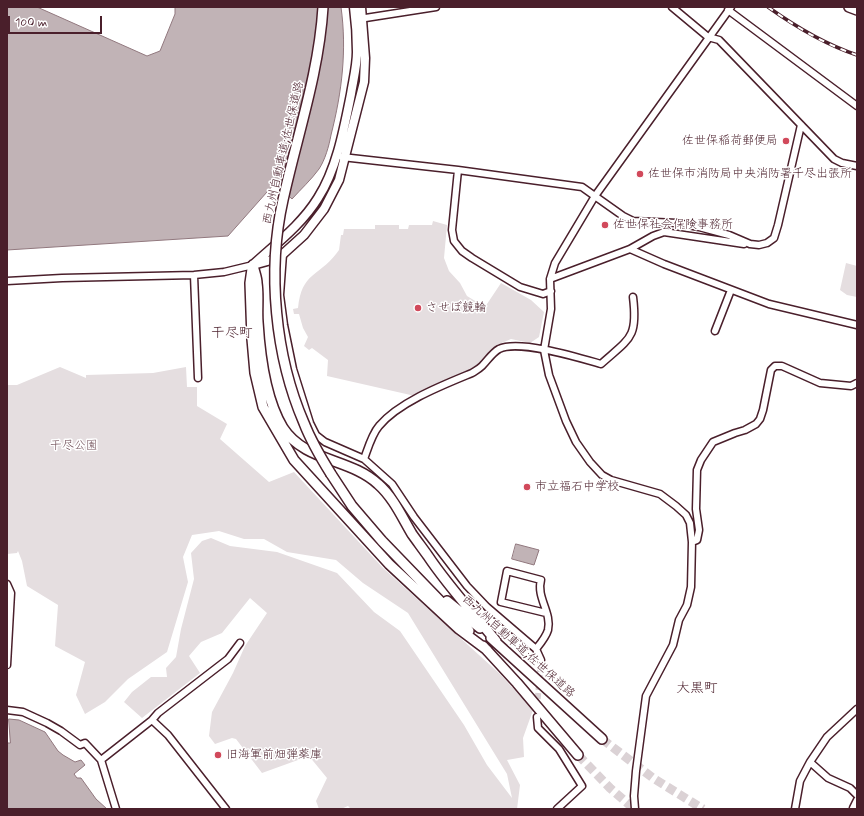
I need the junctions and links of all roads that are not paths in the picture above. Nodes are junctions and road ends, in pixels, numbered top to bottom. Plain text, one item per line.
1 (323, 7) edge
2 (354, 7) edge
3 (362, 7) edge
4 (436, 7) edge
5 (672, 7) edge
6 (849, 7) edge
7 (729, 9) edge
8 (857, 10) edge
9 (359, 19) junction
10 (708, 37) junction
11 (857, 106) edge
12 (801, 125) junction
13 (336, 156) junction
14 (346, 157) junction
15 (857, 166) edge
16 (458, 170) junction
17 (595, 196) junction
18 (750, 244) junction
19 (630, 249) junction
20 (283, 254) junction
21 (253, 265) junction
22 (194, 275) junction
23 (550, 279) junction
24 (7, 281) edge
25 (731, 290) junction
26 (551, 291) junction
27 (633, 297) dead end
28 (857, 325) edge
29 (715, 331) dead end
30 (544, 350) junction
31 (198, 378) dead end
32 (857, 383) edge
33 (364, 459) junction
34 (692, 542) junction
35 (416, 575) junction
36 (7, 584) edge
37 (546, 613) junction
38 (496, 641) junction
39 (240, 643) dead end
40 (536, 649) junction
41 (487, 650) junction
42 (540, 660) tunnel mouth
43 (7, 665) edge
44 (857, 709) edge
45 (7, 710) edge
46 (537, 717) tunnel mouth
47 (152, 720) junction
48 (602, 739) tunnel mouth
49 (578, 755) tunnel mouth
50 (101, 760) junction
51 (810, 762) junction
52 (857, 795) edge
53 (857, 800) edge
54 (853, 808) dead end
55 (116, 809) edge
56 (226, 809) edge
57 (558, 809) edge
58 (635, 809) edge
59 (795, 809) edge

1 - 35 highway, 西九州自動車道;佐世保道路, bridge
2 - 9 main road
3 - 9 main road
4 - 9 street
5 - 10 street
6 - 8 highway
7 - 10 street
7 - 11 street
9 - 13 main road
9 - 14 main road
10 - 12 street
10 - 17 street
12 - 15 street
12 - 18 street
13 - 14 street
13 - 21 main road
14 - 16 street
14 - 20 main road
16 - 17 street
16 - 26 street
17 - 18 street
17 - 23 street
18 - 19 street
19 - 23 street
19 - 25 street
20 - 21 main road
20 - 33 street
21 - 22 street
21 - 38 highway
21 - 41 highway
22 - 24 street
22 - 31 street
23 - 26 street
25 - 28 street
25 - 29 street
26 - 30 street
27 - 30 street
30 - 33 street
30 - 34 street
32 - 34 street
33 - 40 street
34 - 58 street
35 - 38 highway, 西九州自動車道;佐世保道路
35 - 41 highway, 西九州自動車道;佐世保道路
36 - 43 street
37 - 37 street
37 - 40 street
38 - 48 highway, 西九州自動車道;佐世保道路
39 - 47 street
40 - 42 street
41 - 49 highway, 西九州自動車道;佐世保道路
44 - 51 street
45 - 50 street
46 - 57 street
47 - 50 street
47 - 56 street
50 - 55 street
51 - 52 street
51 - 59 street
53 - 54 street

